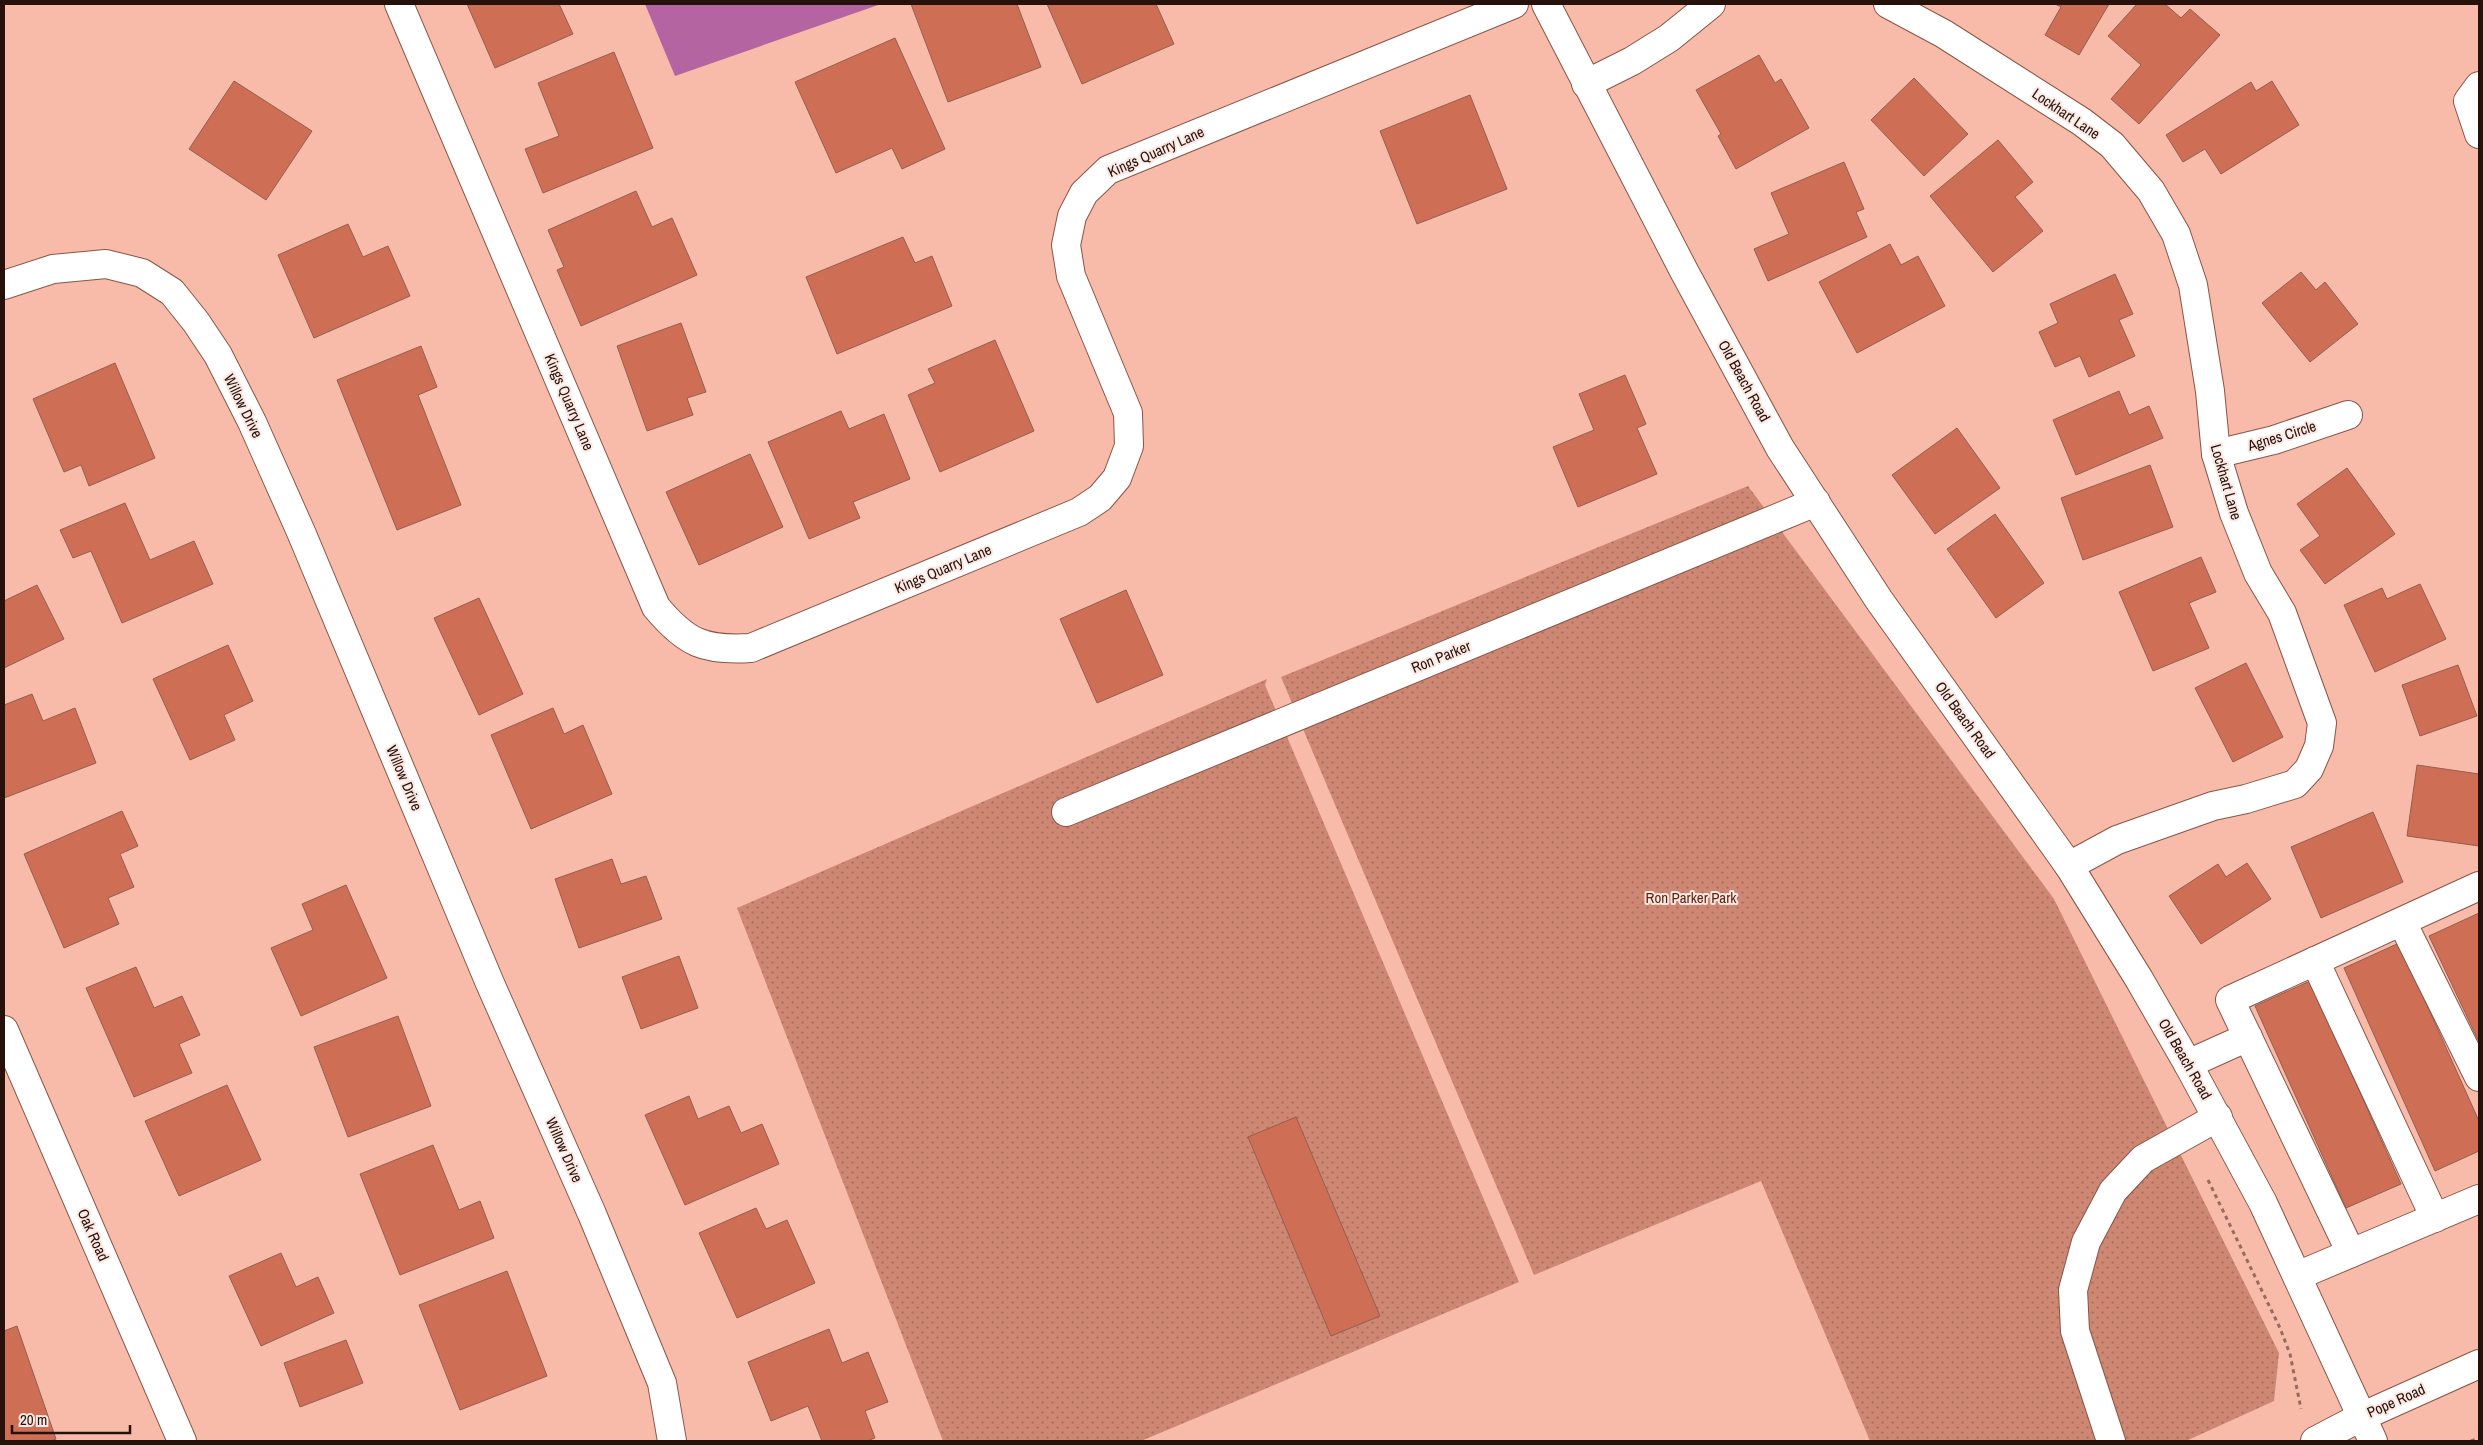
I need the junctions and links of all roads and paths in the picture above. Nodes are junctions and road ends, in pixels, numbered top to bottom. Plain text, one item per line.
1 (399, 4) edge
2 (1514, 4) edge
3 (1546, 4) edge
4 (1711, 4) edge
5 (1888, 4) edge
6 (1586, 84) junction
7 (2479, 86) edge
8 (2479, 134) edge
9 (4, 285) edge
10 (2348, 415) dead end
11 (2216, 454) junction
12 (1816, 502) junction
13 (1066, 812) dead end
14 (2069, 866) junction
15 (2479, 886) edge
16 (2402, 922) junction
17 (2315, 961) junction
18 (4, 1030) edge
19 (2248, 1037) junction
20 (2188, 1064) junction
21 (2479, 1077) edge
22 (2218, 1118) junction
23 (2204, 1171) dead end
24 (2479, 1199) edge
25 (2435, 1218) junction
26 (2352, 1253) junction
27 (2296, 1276) junction
28 (2479, 1364) edge
29 (2301, 1410) dead end
30 (2361, 1417) junction
31 (2479, 1438) edge
32 (182, 1441) edge
33 (672, 1441) edge
34 (2111, 1441) edge
35 (2315, 1441) edge
36 (2373, 1441) edge
37 (2471, 1441) edge

1 - 2 street, Kings Quarry Lane
3 - 6 street, Old Beach Road
4 - 6 street
5 - 11 street, Lockhart Lane
6 - 12 street, Old Beach Road
7 - 8 street
9 - 33 street, Willow Drive
10 - 11 street, Agnes Circle
11 - 14 street, Lockhart Lane
12 - 13 street, Ron Parker
12 - 14 street, Old Beach Road
14 - 20 street, Old Beach Road
15 - 16 street
16 - 17 street
16 - 21 street
17 - 19 street
17 - 25 street
18 - 32 street, Oak Road
19 - 20 street
19 - 26 street
20 - 22 street, Old Beach Road
22 - 27 street, Old Beach Road
22 - 34 street
23 - 29 path
24 - 25 street
25 - 26 street
26 - 27 street
27 - 30 street, Old Beach Road
28 - 30 street, Pope Road
30 - 35 street, Pope Road
30 - 36 street, Old Beach Road
31 - 37 path

